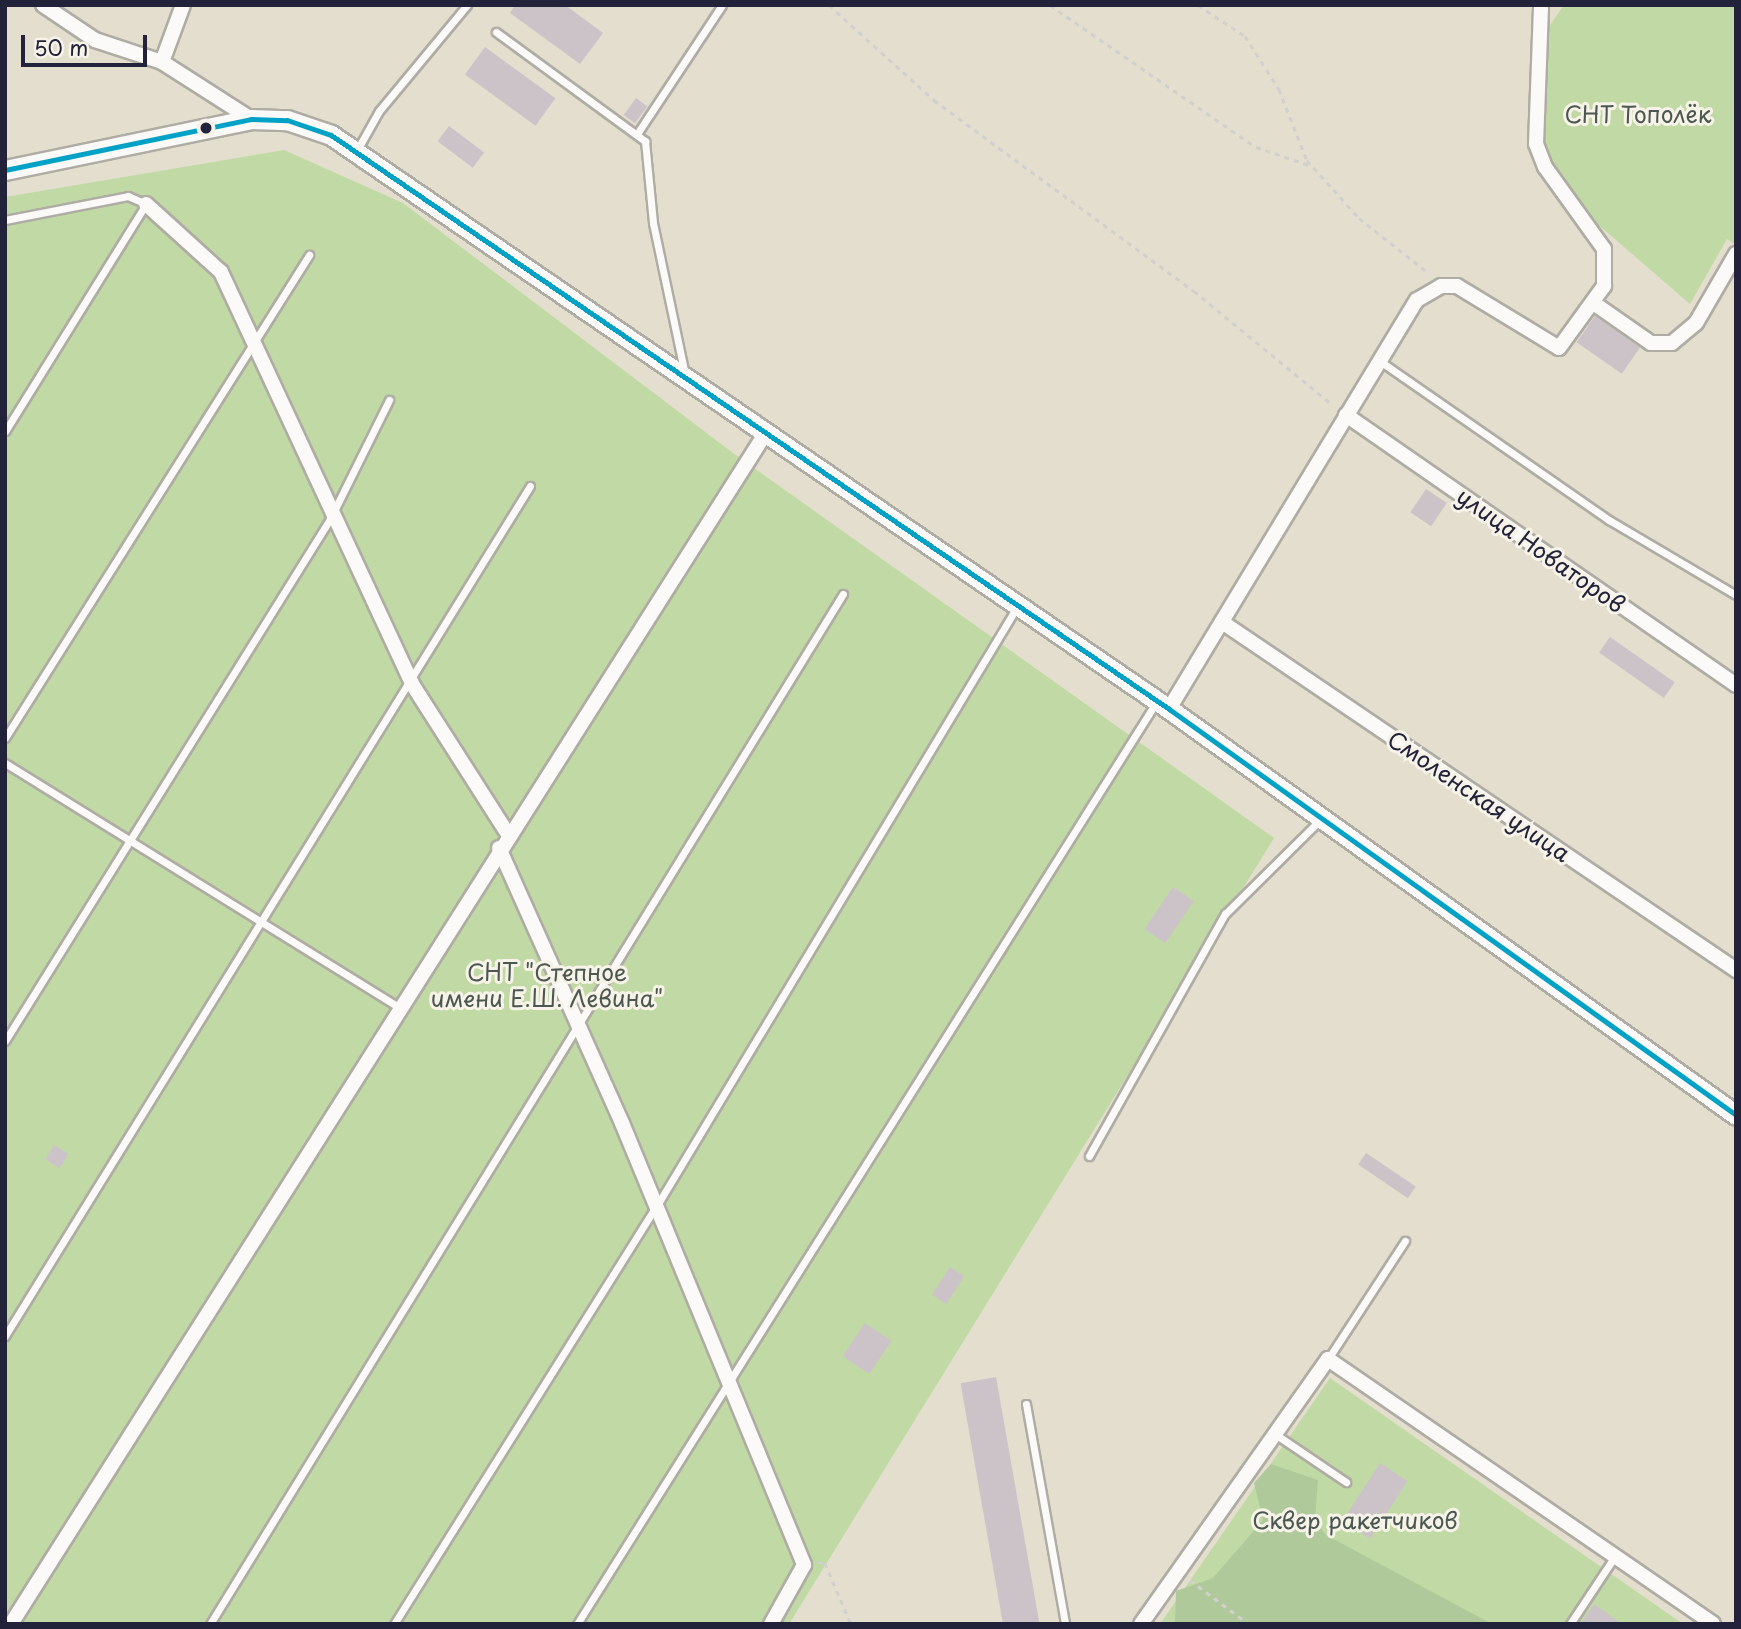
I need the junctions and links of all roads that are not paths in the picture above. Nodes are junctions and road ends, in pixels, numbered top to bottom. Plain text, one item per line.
1 (43, 5) edge
2 (183, 5) edge
3 (467, 5) edge
4 (722, 5) edge
5 (1541, 5) edge
6 (496, 32) dead end
7 (162, 62) junction
8 (251, 119) junction
9 (637, 134) junction
10 (356, 153) junction
11 (5, 170) edge
12 (146, 204) junction
13 (5, 219) edge
14 (1736, 254) edge
15 (309, 255) dead end
16 (1595, 304) junction
17 (251, 341) junction
18 (1379, 360) junction
19 (684, 374) junction
20 (389, 400) dead end
21 (1346, 415) junction
22 (5, 431) edge
23 (767, 431) junction
24 (530, 486) dead end
25 (330, 519) junction
26 (842, 594) dead end
27 (1736, 595) edge
28 (1019, 605) junction
29 (1222, 622) junction
30 (412, 684) junction
31 (1736, 685) edge
32 (1163, 705) junction
33 (5, 738) edge
34 (5, 763) edge
35 (1320, 820) junction
36 (508, 834) junction
37 (130, 841) junction
38 (499, 848) junction
39 (264, 923) junction
40 (1736, 971) edge
41 (399, 1007) junction
42 (578, 1023) junction
43 (5, 1041) edge
44 (1736, 1115) edge
45 (1089, 1156) dead end
46 (656, 1207) junction
47 (1405, 1241) dead end
48 (5, 1336) edge
49 (1328, 1359) junction
50 (728, 1382) junction
51 (1026, 1404) dead end
52 (1275, 1434) junction
53 (1346, 1482) dead end
54 (1615, 1556) junction
55 (11, 1624) edge
56 (210, 1624) edge
57 (394, 1624) edge
58 (578, 1624) edge
59 (771, 1624) edge
60 (1065, 1624) edge
61 (1142, 1624) edge
62 (1570, 1624) edge
63 (1713, 1624) edge

1 - 7 street
2 - 7 street
3 - 10 lane
4 - 9 lane
5 - 16 street
6 - 9 lane
7 - 8 street
8 - 10 street
8 - 11 street
9 - 19 lane
10 - 19 street
12 - 13 lane
12 - 17 street
12 - 22 lane
14 - 16 street
15 - 17 lane
16 - 18 street
17 - 25 street
17 - 33 lane
18 - 21 street
18 - 27 lane
19 - 23 street
20 - 25 lane
21 - 29 street
21 - 31 street, улица Новаторов
23 - 28 street
23 - 36 street
24 - 30 lane
25 - 30 street
25 - 37 lane
26 - 42 lane
28 - 32 street
28 - 46 lane
29 - 32 street
29 - 40 street, Смоленская улица
30 - 36 street
30 - 39 lane
32 - 35 street
32 - 50 lane
34 - 37 lane
35 - 44 street
35 - 45 lane
36 - 38 street
37 - 39 lane
37 - 43 lane
38 - 41 street
38 - 42 street
39 - 41 lane
39 - 48 lane
41 - 55 street
42 - 46 street
42 - 56 lane
46 - 50 street
46 - 57 lane
47 - 49 lane
49 - 52 street
49 - 54 street
50 - 58 lane
50 - 59 street
51 - 60 lane
52 - 53 lane
52 - 61 street
54 - 62 lane
54 - 63 street

